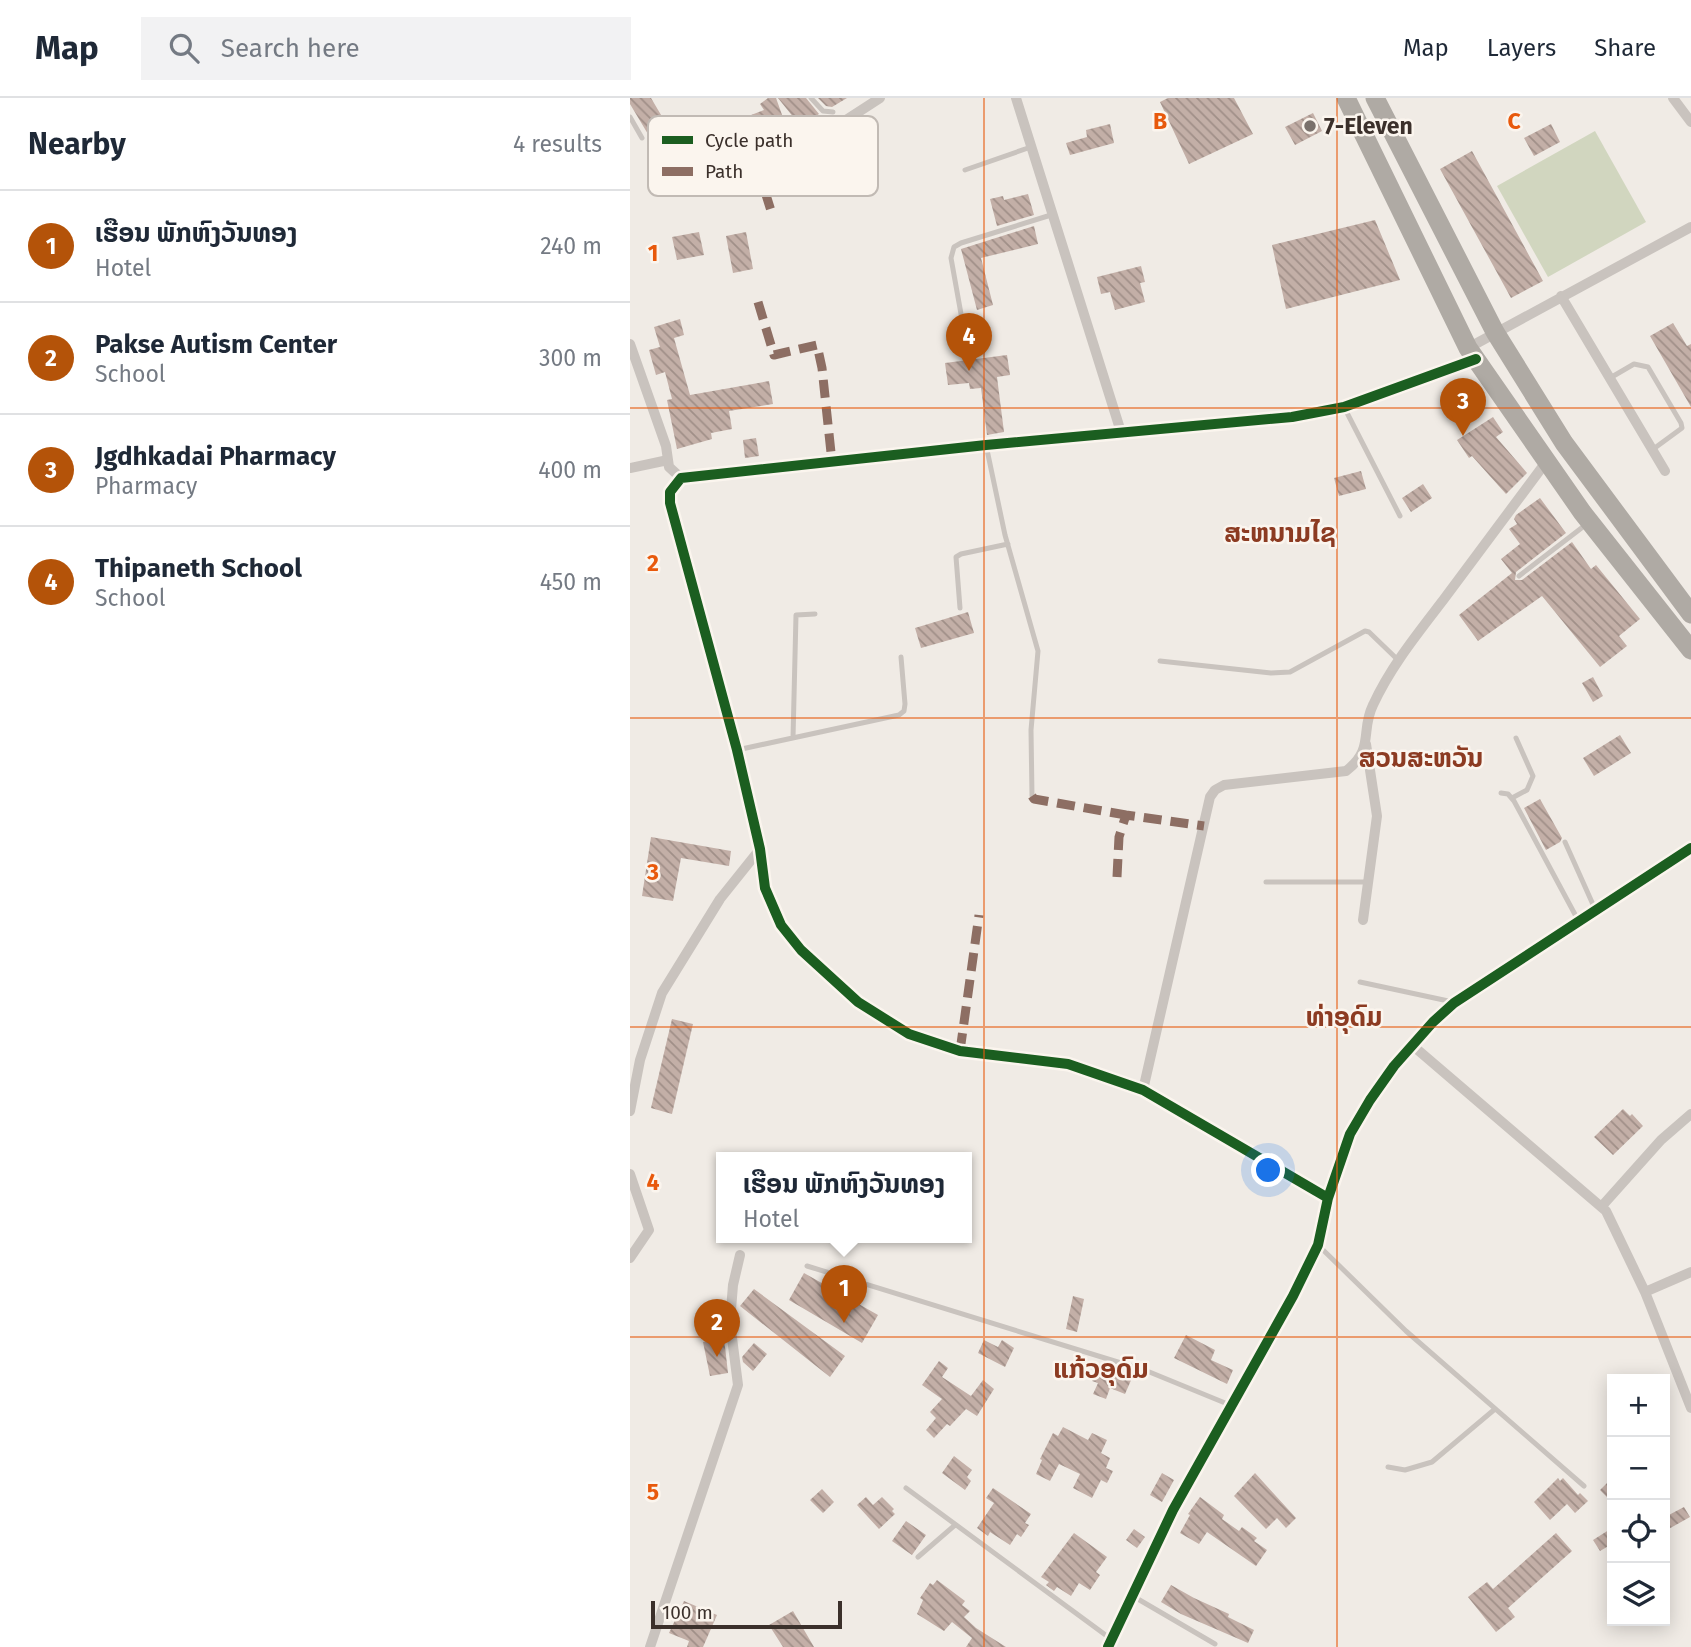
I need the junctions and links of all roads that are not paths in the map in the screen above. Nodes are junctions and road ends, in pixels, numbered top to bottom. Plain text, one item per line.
1 (811, 98) edge
2 (880, 98) edge
3 (1016, 98) edge
4 (1346, 98) edge
5 (1375, 98) edge
6 (1673, 98) edge
7 (833, 112) dead end
8 (853, 116) edge
9 (630, 117) edge
10 (1691, 122) edge
11 (642, 138) dead end
12 (1032, 147) junction
13 (965, 170) dead end
14 (1053, 214) junction
15 (1691, 227) edge
16 (1561, 296) junction
17 (963, 325) dead end
18 (1495, 332) junction
19 (630, 344) edge
20 (1472, 353) junction
21 (1610, 378) junction
22 (1344, 407) junction
23 (1121, 432) junction
24 (986, 445) junction
25 (1652, 450) junction
26 (668, 460) junction
27 (1546, 462) junction
28 (630, 468) edge
29 (1665, 471) dead end
30 (681, 478) junction
31 (1400, 516) dead end
32 (1590, 521) junction
33 (1008, 544) junction
34 (1519, 576) dead end
35 (960, 608) dead end
36 (815, 614) dead end
37 (1691, 614) edge
38 (1691, 650) edge
39 (901, 657) dead end
40 (1398, 660) junction
41 (1160, 661) dead end
42 (793, 737) junction
43 (1516, 738) dead end
44 (1366, 744) junction
45 (737, 750) junction
46 (1501, 793) dead end
47 (1031, 796) dead end
48 (1512, 798) junction
49 (1565, 842) dead end
50 (1691, 848) edge
51 (760, 849) junction
52 (1266, 882) dead end
53 (1368, 882) junction
54 (1595, 909) junction
55 (1363, 920) dead end
56 (1578, 920) junction
57 (1360, 982) dead end
58 (1454, 1003) junction
59 (1412, 1045) junction
60 (635, 1058) edge
61 (1143, 1090) junction
62 (630, 1111) edge
63 (1691, 1114) edge
64 (630, 1174) edge
65 (1328, 1198) junction
66 (1602, 1206) junction
67 (1318, 1245) junction
68 (740, 1255) dead end
69 (630, 1258) edge
70 (807, 1266) dead end
71 (1691, 1272) edge
72 (1645, 1292) junction
73 (1230, 1405) junction
74 (1691, 1408) edge
75 (1495, 1409) junction
76 (1388, 1466) dead end
77 (1584, 1486) dead end
78 (906, 1488) dead end
79 (955, 1525) junction
80 (918, 1557) dead end
81 (1131, 1595) junction
82 (1110, 1643) edge
83 (1215, 1644) dead end
84 (650, 1647) edge

1 - 7 lane
2 - 8 street
3 - 12 street
4 - 20 highway
5 - 18 highway
6 - 10 street
9 - 11 lane
12 - 13 lane
12 - 14 street
14 - 17 lane
14 - 23 street
15 - 16 street
16 - 18 street
16 - 21 street
18 - 20 street
18 - 37 highway
19 - 26 street
20 - 22 street
20 - 27 highway
21 - 25 street
21 - 25 lane
22 - 23 street
22 - 31 lane
23 - 24 street
24 - 30 street
24 - 33 lane
25 - 29 street
26 - 28 street
26 - 30 street
27 - 32 highway
27 - 40 street
30 - 45 street
32 - 34 lane
32 - 38 highway
33 - 35 lane
33 - 47 lane
36 - 42 lane
39 - 42 lane
40 - 41 lane
40 - 44 street
42 - 45 lane
43 - 48 lane
44 - 53 street
44 - 61 street
45 - 51 street
46 - 48 lane
48 - 56 lane
49 - 54 lane
50 - 54 street
51 - 60 street
51 - 61 street
52 - 53 lane
53 - 55 street
54 - 56 street
56 - 58 street
57 - 58 lane
58 - 59 street
59 - 65 street
59 - 66 street
60 - 62 street
61 - 65 street
63 - 66 street
64 - 69 street
65 - 67 street
66 - 72 street
67 - 73 street
67 - 75 lane
68 - 84 street
70 - 73 lane
71 - 72 street
72 - 74 street
73 - 81 street
75 - 76 lane
75 - 77 lane
78 - 79 lane
79 - 80 lane
79 - 82 lane
81 - 82 street
81 - 83 lane

